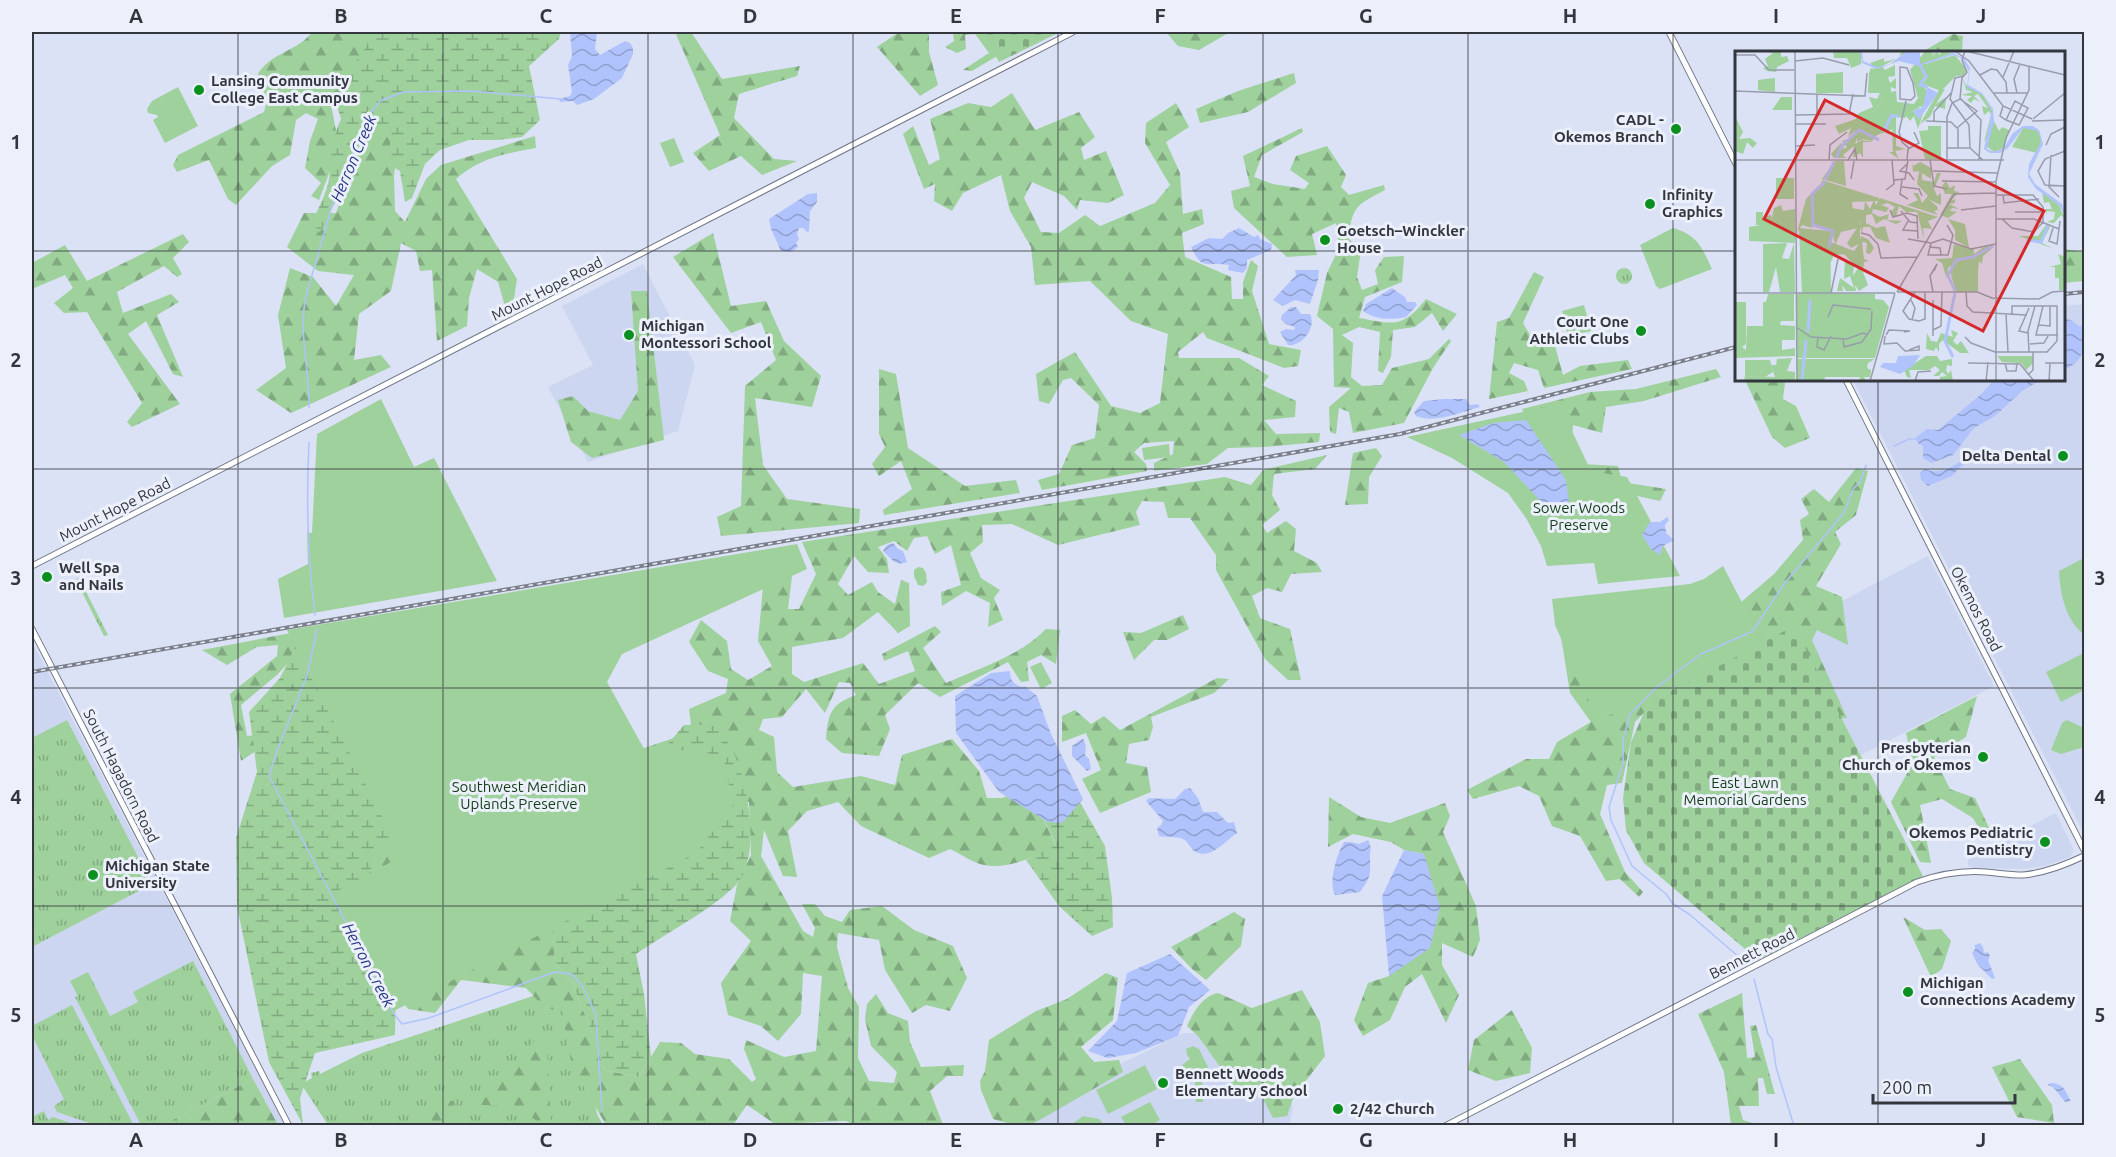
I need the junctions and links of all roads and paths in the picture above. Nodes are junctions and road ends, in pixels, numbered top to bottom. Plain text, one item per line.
1 (1073, 32) edge
2 (1669, 32) edge
3 (1735, 160) edge
4 (1847, 381) edge
5 (32, 566) edge
6 (32, 628) edge
7 (2085, 850) edge
8 (2085, 856) edge
9 (289, 1125) edge
10 (1445, 1125) edge

1 - 5 street, Mount Hope Road
2 - 3 street
4 - 7 street, Okemos Road
6 - 9 street, South Hagadorn Road
8 - 10 street, Bennett Road

